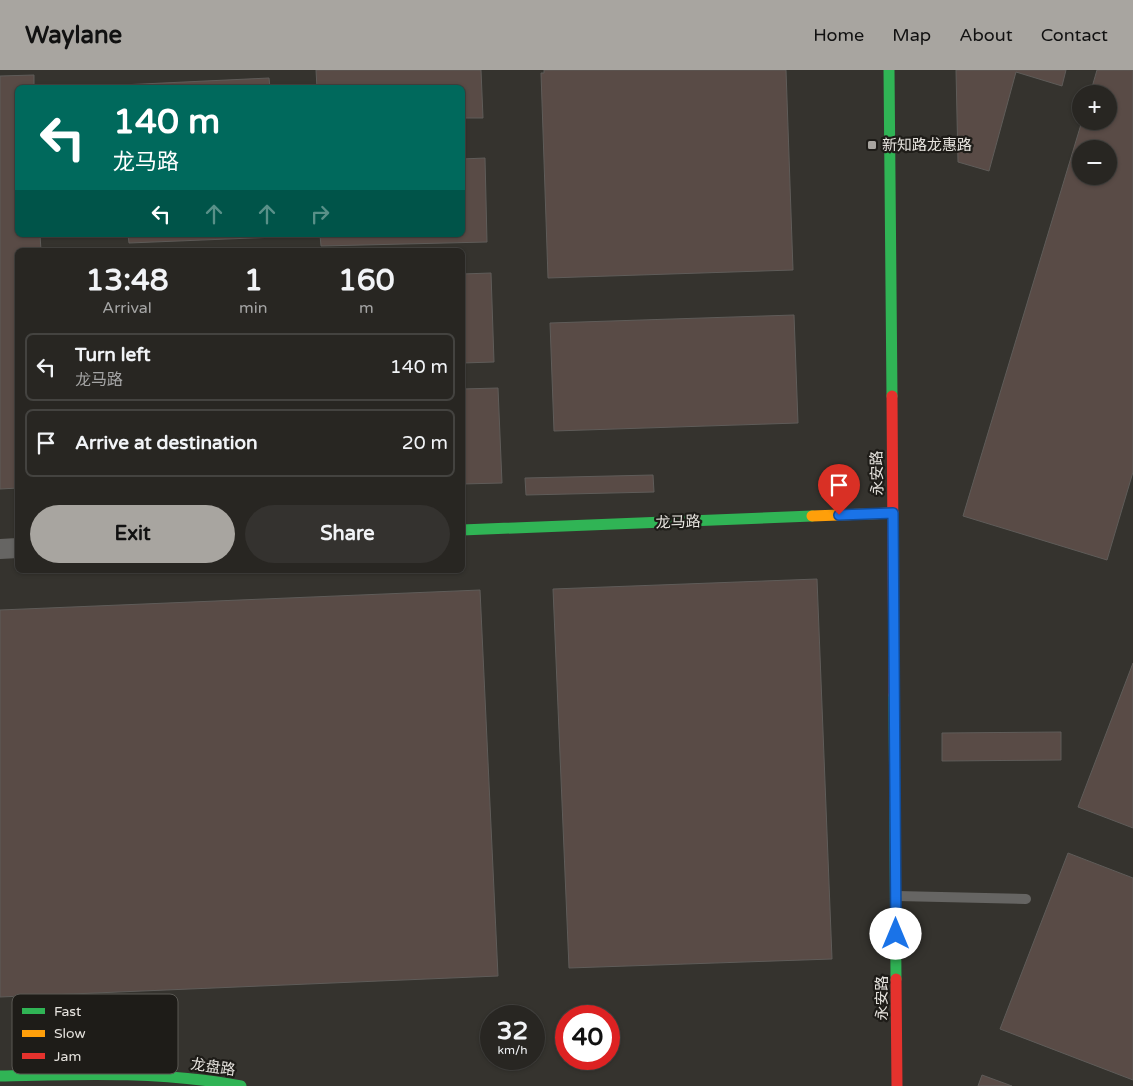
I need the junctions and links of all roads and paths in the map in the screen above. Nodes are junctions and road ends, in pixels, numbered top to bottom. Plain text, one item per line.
1 (889, 70) edge
2 (893, 513) junction
3 (465, 530) edge
4 (15, 548) edge
5 (0, 549) edge
6 (896, 896) junction
7 (1026, 899) dead end
8 (79, 1074) edge
9 (138, 1074) edge
10 (0, 1076) edge
11 (241, 1086) edge
12 (898, 1086) edge

1 - 2 street, 永安路
2 - 3 street, 龙马路
2 - 6 street, 永安路
4 - 5 street
6 - 7 lane
6 - 12 street, 永安路
8 - 10 street, 龙盘路
9 - 11 street, 龙盘路

